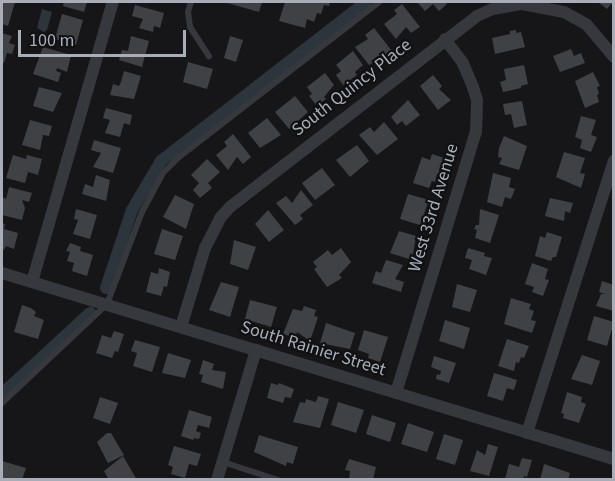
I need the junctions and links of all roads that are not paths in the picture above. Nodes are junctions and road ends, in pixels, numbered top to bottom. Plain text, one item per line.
1 (113, 2) edge
2 (191, 2) edge
3 (379, 2) edge
4 (445, 39) junction
5 (209, 56) dead end
6 (614, 57) edge
7 (614, 161) edge
8 (2, 273) edge
9 (32, 282) junction
10 (107, 304) junction
11 (181, 327) junction
12 (256, 350) junction
13 (396, 393) junction
14 (2, 403) edge
15 (527, 433) junction
16 (614, 459) edge
17 (222, 462) junction
18 (217, 480) edge
19 (278, 480) edge

1 - 9 street
2 - 5 lane
3 - 10 lane
4 - 6 street, South Quincy Place
4 - 11 street, South Quincy Place
4 - 13 street, West 33rd Avenue
7 - 15 street
8 - 9 street, South Rainier Street
9 - 10 street, South Rainier Street
10 - 11 street, South Rainier Street
10 - 14 lane
11 - 12 street, South Rainier Street
12 - 13 street, South Rainier Street
12 - 17 street
13 - 15 street, South Rainier Street
15 - 16 street, South Rainier Street
17 - 18 street
17 - 19 lane

